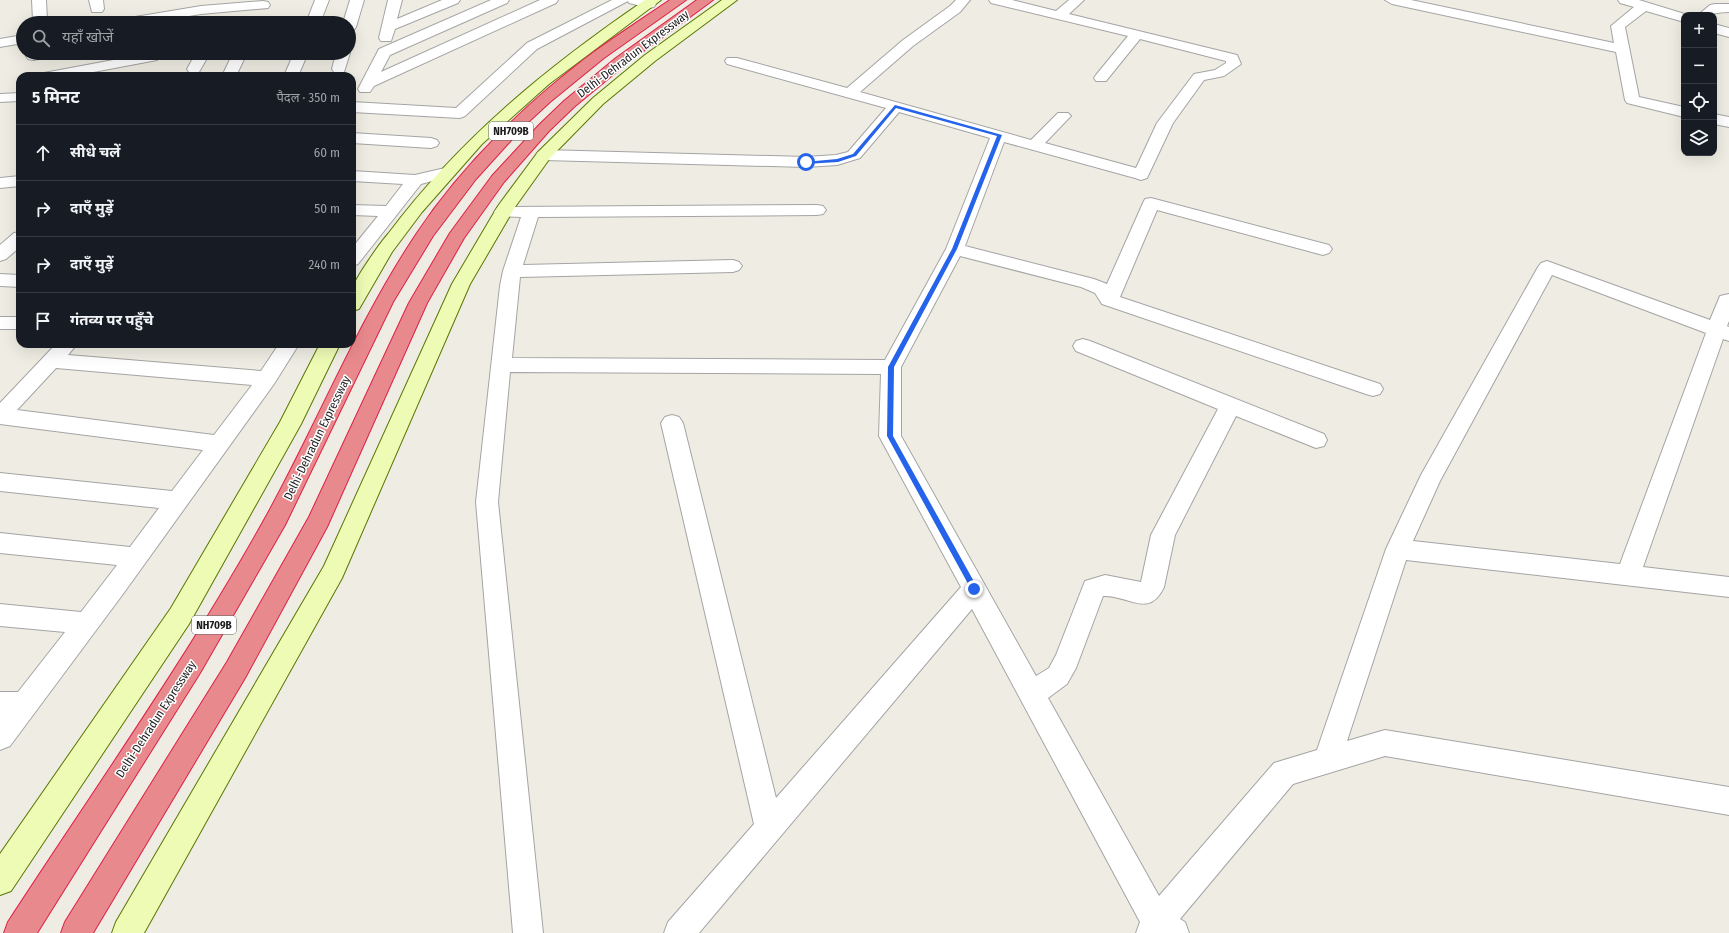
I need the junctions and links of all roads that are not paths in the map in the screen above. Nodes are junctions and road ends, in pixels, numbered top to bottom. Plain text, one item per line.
1 (39, 0) edge
2 (322, 0) edge
3 (357, 0) edge
4 (395, 0) edge
5 (452, 0) edge
6 (502, 0) edge
7 (551, 0) edge
8 (622, 0) edge
9 (679, 0) edge
10 (706, 0) edge
11 (730, 0) edge
12 (963, 0) edge
13 (996, 0) edge
14 (1077, 0) edge
15 (1392, 0) edge
16 (1625, 0) edge
17 (646, 1) edge
18 (1644, 6) junction
19 (262, 7) edge
20 (229, 8) junction
21 (1729, 8) edge
22 (1709, 12) edge
23 (1058, 15) junction
24 (40, 16) edge
25 (174, 16) edge
26 (224, 16) edge
27 (316, 16) edge
28 (352, 16) edge
29 (1681, 17) edge
30 (389, 27) junction
31 (1717, 29) edge
32 (1729, 33) edge
33 (1137, 34) junction
34 (16, 40) edge
35 (0, 43) edge
36 (1622, 50) junction
37 (381, 56) junction
38 (151, 60) edge
39 (199, 60) edge
40 (237, 60) edge
41 (298, 60) edge
42 (341, 60) edge
43 (732, 61) dead end
44 (339, 69) dead end
45 (194, 70) dead end
46 (74, 72) edge
47 (231, 72) edge
48 (293, 72) edge
49 (1101, 78) dead end
50 (369, 83) junction
51 (849, 94) junction
52 (356, 102) edge
53 (895, 106) junction
54 (356, 107) edge
55 (1681, 111) edge
56 (1062, 116) dead end
57 (1717, 120) edge
58 (1729, 122) edge
59 (999, 135) junction
60 (356, 138) edge
61 (431, 143) dead end
62 (1035, 145) junction
63 (544, 155) junction
64 (445, 173) junction
65 (356, 176) edge
66 (415, 180) junction
67 (16, 182) edge
68 (0, 183) edge
69 (356, 210) edge
70 (817, 210) dead end
71 (390, 211) junction
72 (504, 212) junction
73 (531, 213) junction
74 (13, 242) edge
75 (357, 246) edge
76 (955, 249) junction
77 (1323, 249) dead end
78 (0, 255) edge
79 (733, 266) dead end
80 (512, 271) junction
81 (0, 280) edge
82 (16, 281) edge
83 (356, 298) edge
84 (1109, 300) junction
85 (1726, 300) dead end
86 (0, 323) edge
87 (16, 323) edge
88 (1722, 332) edge
89 (1083, 346) dead end
90 (63, 348) edge
91 (286, 348) edge
92 (328, 348) edge
93 (51, 361) junction
94 (501, 365) junction
95 (891, 367) junction
96 (266, 379) junction
97 (1373, 389) dead end
98 (1231, 406) junction
99 (0, 416) edge
100 (672, 423) dead end
101 (1316, 440) dead end
102 (219, 444) junction
103 (0, 482) edge
104 (177, 502) junction
105 (0, 543) edge
106 (1398, 549) junction
107 (136, 557) junction
108 (1628, 575) junction
109 (1729, 587) edge
110 (974, 589) junction
111 (0, 615) edge
112 (86, 623) junction
113 (1032, 694) junction
114 (13, 704) edge
115 (0, 737) edge
116 (1327, 761) junction
117 (1729, 801) edge
118 (769, 828) junction
119 (0, 880) edge
120 (1160, 929) edge
121 (18, 933) edge
122 (76, 933) edge
123 (126, 933) edge
124 (528, 933) edge
125 (679, 933) edge

1 - 24 street
2 - 27 street
3 - 28 street
4 - 30 street
5 - 30 street
6 - 37 street
7 - 50 street
8 - 54 street
9 - 121 highway, Delhi-Dehradun Expressway / NH709B
10 - 122 highway, Delhi-Dehradun Expressway / NH709B
11 - 63 street
12 - 51 street
13 - 23 street
14 - 23 street
15 - 36 street
16 - 18 street
17 - 64 street
18 - 29 street
18 - 36 street
19 - 20 street
20 - 25 street
20 - 26 street
21 - 22 street
23 - 33 street
30 - 37 street
31 - 32 street
33 - 49 street
33 - 62 street
34 - 35 street
36 - 55 street
37 - 50 street
38 - 46 street
39 - 45 street
40 - 47 street
41 - 48 street
42 - 44 street
43 - 51 street
50 - 52 street
51 - 53 street
53 - 59 street
53 - 63 street
56 - 62 street
57 - 58 street
59 - 62 street
59 - 76 street
60 - 61 street
63 - 72 street
64 - 66 street
64 - 83 street
65 - 66 street
66 - 71 street
67 - 68 street
69 - 71 street
70 - 73 street
71 - 75 street
72 - 73 street
72 - 123 street
73 - 80 street
74 - 78 street
76 - 84 street
76 - 95 street
77 - 84 street
79 - 80 street
80 - 94 street
81 - 82 street
84 - 97 street
85 - 88 street
86 - 87 street
88 - 106 street
88 - 108 street
89 - 98 street
90 - 93 street
91 - 96 street
92 - 119 street
93 - 96 street
93 - 99 street
94 - 95 street
94 - 124 street
95 - 110 street
96 - 102 street
98 - 101 street
98 - 113 street
99 - 102 street
100 - 118 street
102 - 104 street
103 - 104 street
104 - 107 street
105 - 107 street
106 - 108 street
106 - 116 street
107 - 112 street
108 - 109 street
110 - 113 street
110 - 118 street
111 - 112 street
112 - 114 street
113 - 120 street
114 - 115 street
116 - 117 street
116 - 120 street
118 - 125 street

